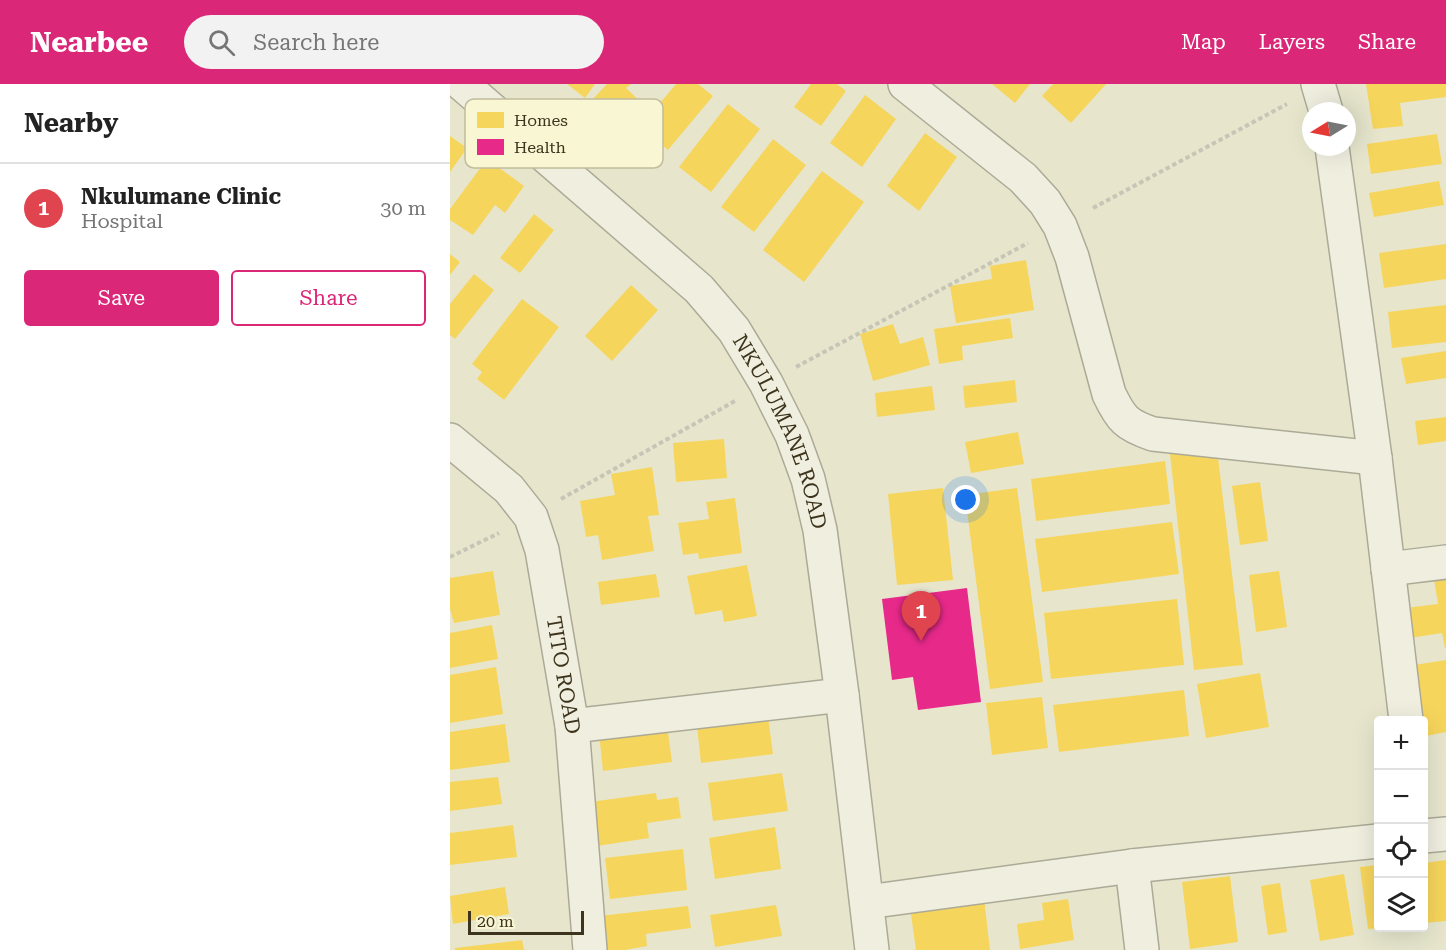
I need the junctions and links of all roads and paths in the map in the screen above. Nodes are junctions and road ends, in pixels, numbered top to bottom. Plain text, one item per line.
1 (905, 84) edge
2 (1321, 94) edge
3 (1333, 156) edge
4 (566, 168) edge
5 (1060, 226) junction
6 (766, 383) junction
7 (450, 440) edge
8 (1375, 458) junction
9 (531, 517) junction
10 (450, 557) edge
11 (1446, 562) edge
12 (1388, 569) junction
13 (842, 695) junction
14 (1406, 716) edge
15 (572, 726) junction
16 (1446, 834) edge
17 (1428, 836) edge
18 (1374, 841) edge
19 (1132, 866) junction
20 (867, 902) junction
21 (590, 950) edge
22 (872, 950) edge
23 (1142, 950) edge

1 - 5 street
2 - 5 path
3 - 8 street
4 - 6 street, NKULUMANE ROAD
5 - 6 path
5 - 8 street
6 - 9 path
6 - 13 street, NKULUMANE ROAD
7 - 9 street, TITO ROAD
8 - 12 street
9 - 10 path
9 - 15 street, TITO ROAD
11 - 12 street
12 - 14 street
13 - 15 street
13 - 20 street, NKULUMANE ROAD
15 - 21 street, TITO ROAD
16 - 17 street
18 - 19 street
19 - 20 street
19 - 23 street
20 - 22 street, NKULUMANE ROAD

